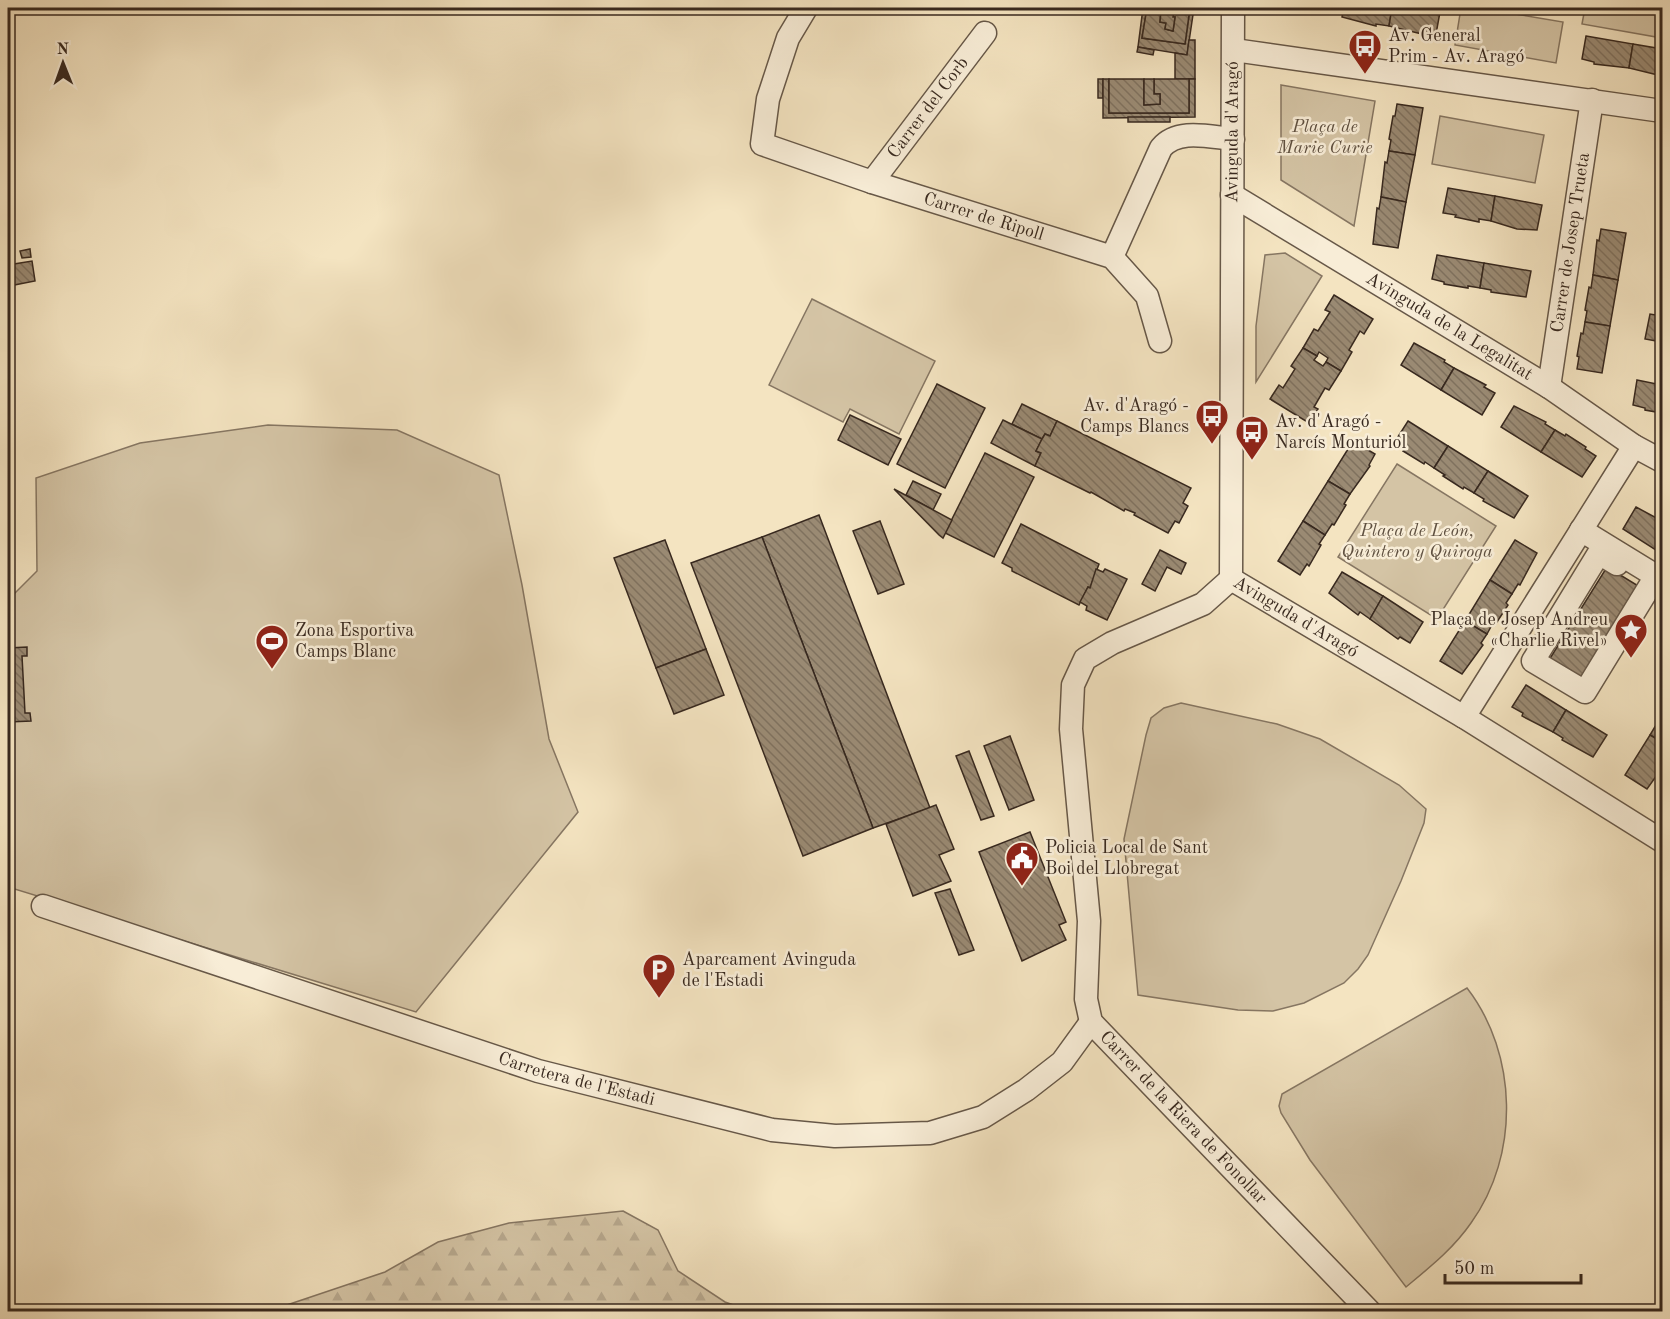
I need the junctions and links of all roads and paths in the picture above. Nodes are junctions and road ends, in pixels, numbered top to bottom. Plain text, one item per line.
1 (806, 8) edge
2 (1233, 8) edge
3 (985, 33) dead end
4 (1234, 50) junction
5 (1592, 100) junction
6 (1662, 111) edge
7 (1233, 139) junction
8 (872, 182) junction
9 (1232, 195) junction
10 (1112, 257) junction
11 (1161, 341) dead end
12 (1549, 387) junction
13 (1634, 446) junction
14 (1662, 461) edge
15 (1581, 530) junction
16 (1622, 556) junction
17 (1231, 579) junction
18 (1464, 717) junction
19 (1662, 841) edge
20 (43, 906) dead end
21 (1091, 1022) junction
22 (1370, 1311) edge

1 - 8 street, Carrer de Ripoll
2 - 4 street, Avinguda d'Aragó
3 - 8 street, Carrer del Corb
4 - 5 street
4 - 7 street, Avinguda d'Aragó
5 - 6 street
5 - 12 street, Carrer de Josep Trueta
7 - 9 street, Avinguda d'Aragó
7 - 10 street
8 - 10 street, Carrer de Ripoll
9 - 12 street, Avinguda de la Legalitat
9 - 17 street, Avinguda d'Aragó
10 - 11 street
12 - 13 street, Avinguda de la Legalitat
13 - 14 street, Avinguda de la Legalitat
13 - 15 street
15 - 16 street
15 - 18 street
16 - 16 street
17 - 18 street, Avinguda d'Aragó
17 - 21 street, Carrer de la Riera de Fonollar
18 - 19 street, Avinguda d'Aragó
20 - 21 street, Carretera de l'Estadi
21 - 22 street, Carrer de la Riera de Fonollar

